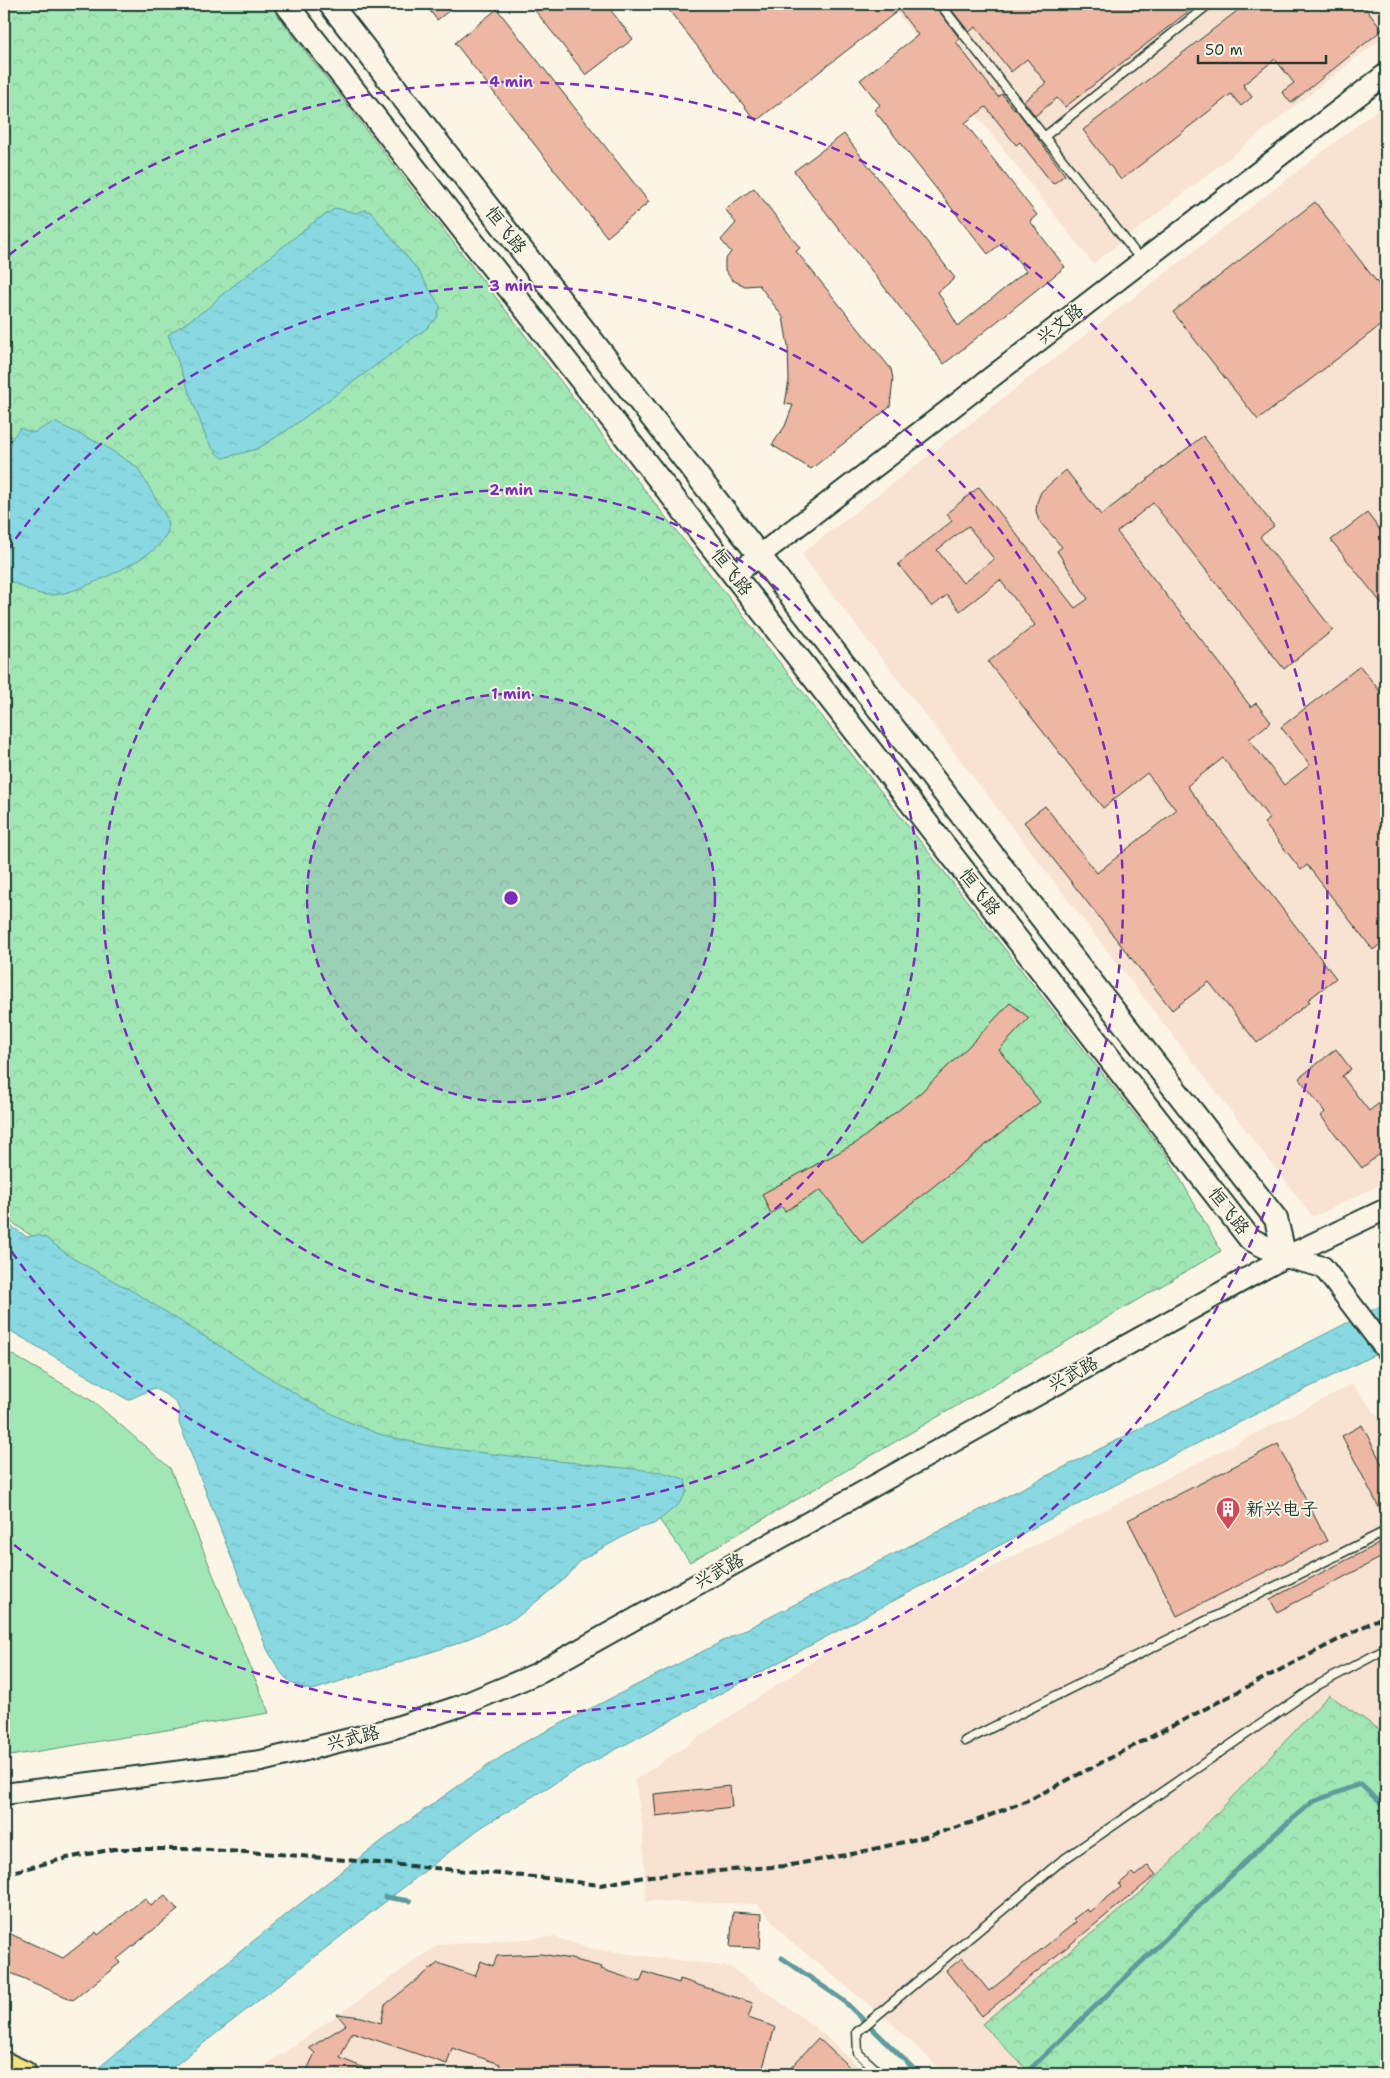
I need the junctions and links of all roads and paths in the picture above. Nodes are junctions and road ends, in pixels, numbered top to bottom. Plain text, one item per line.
1 (286, 4) edge
2 (330, 4) edge
3 (940, 4) edge
4 (1209, 4) edge
5 (1386, 74) edge
6 (1044, 137) junction
7 (1142, 262) junction
8 (760, 555) junction
9 (734, 575) junction
10 (1386, 1209) edge
11 (1285, 1257) junction
12 (1386, 1350) edge
13 (1386, 1532) edge
14 (1386, 1649) edge
15 (965, 1741) dead end
16 (4, 1794) edge
17 (4, 2065) edge
18 (24, 2074) edge
19 (881, 2074) edge

1 - 9 main road, 恒飞路
2 - 8 main road, 恒飞路
3 - 6 lane
4 - 6 lane
5 - 7 street, 兴文路
6 - 7 lane
7 - 8 street, 兴文路
8 - 9 street, 兴文路
8 - 11 main road, 恒飞路
9 - 11 main road, 恒飞路
10 - 11 street, 兴武路
11 - 12 street
11 - 16 street, 兴武路
13 - 15 lane
14 - 19 lane
17 - 18 main road

